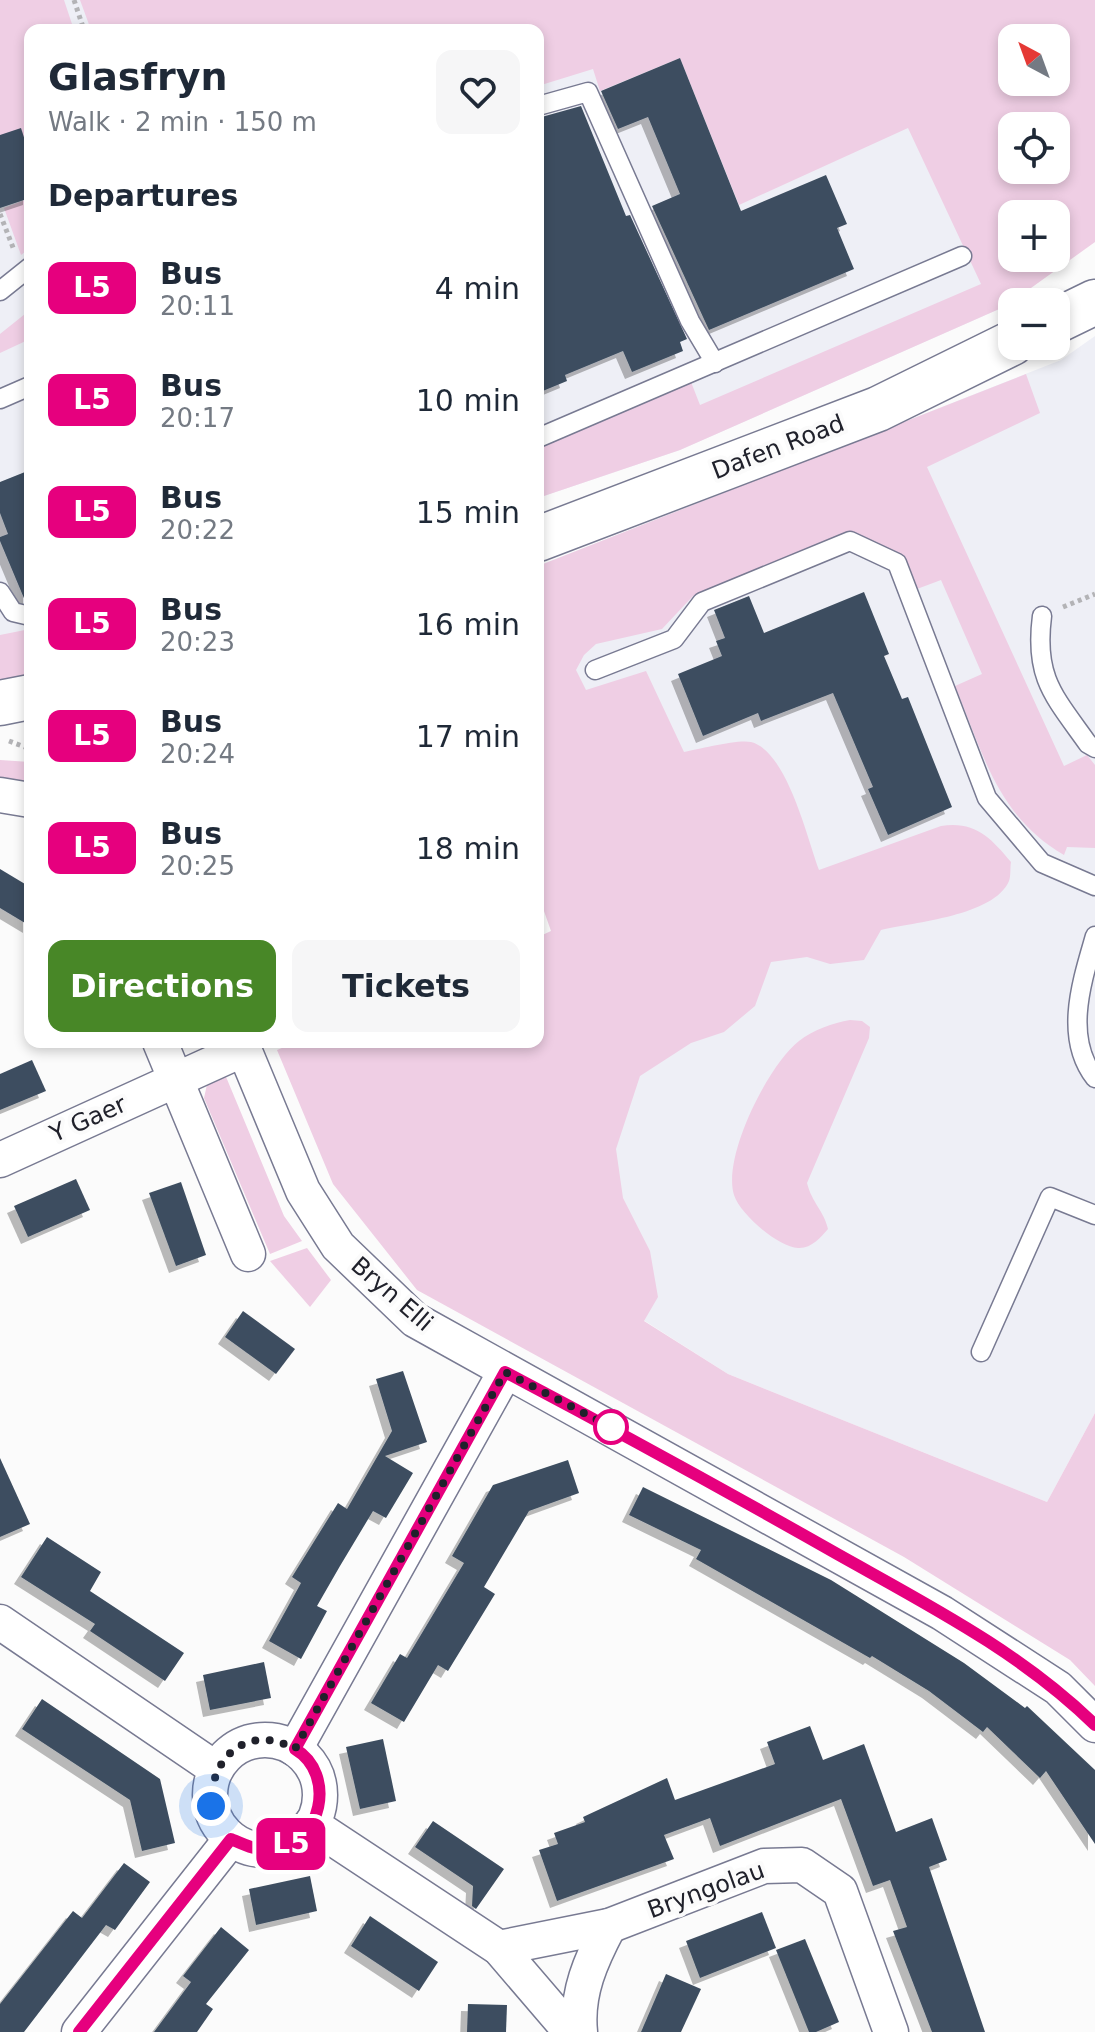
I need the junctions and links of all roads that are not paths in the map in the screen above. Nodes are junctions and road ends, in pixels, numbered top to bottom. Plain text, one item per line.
1 (544, 104) edge
2 (962, 256) dead end
3 (24, 272) edge
4 (0, 291) edge
5 (1095, 302) edge
6 (1070, 314) edge
7 (998, 350) edge
8 (715, 363) junction
9 (24, 389) edge
10 (0, 399) edge
11 (544, 435) edge
12 (544, 537) edge
13 (0, 592) edge
14 (24, 615) edge
15 (1042, 616) road end
16 (595, 670) dead end
17 (24, 698) edge
18 (0, 703) edge
19 (1095, 748) edge
20 (0, 795) edge
21 (24, 799) edge
22 (1095, 886) edge
23 (1095, 936) edge
24 (163, 1048) edge
25 (236, 1048) edge
26 (243, 1048) edge
27 (1095, 1078) edge
28 (176, 1080) junction
29 (0, 1160) edge
30 (1095, 1215) edge
31 (248, 1254) dead end
32 (981, 1352) dead end
33 (505, 1372) junction
34 (0, 1622) edge
35 (1095, 1725) edge
36 (295, 1749) junction
37 (216, 1769) junction
38 (311, 1824) junction
39 (231, 1839) junction
40 (609, 1926) junction
41 (499, 1948) junction
42 (79, 2032) edge
43 (571, 2032) edge
44 (580, 2032) edge
45 (891, 2032) edge

1 - 8 lane
2 - 8 lane
3 - 4 lane
5 - 6 street
7 - 12 street, Dafen Road
8 - 11 lane
9 - 10 lane
13 - 14 lane
15 - 19 lane
16 - 22 lane
17 - 18 street
20 - 21 street
23 - 27 lane
24 - 28 street
25 - 28 street, Y Gaer
26 - 33 street, Bryn Elli
28 - 29 street, Y Gaer
28 - 31 street
30 - 32 lane
33 - 35 street, Bryn Elli
33 - 36 street
34 - 37 street
36 - 37 street
36 - 38 street
37 - 39 street
38 - 39 street
38 - 41 street
39 - 42 street
40 - 41 street, Bryngolau
40 - 44 street
40 - 45 street, Bryngolau
41 - 43 street

